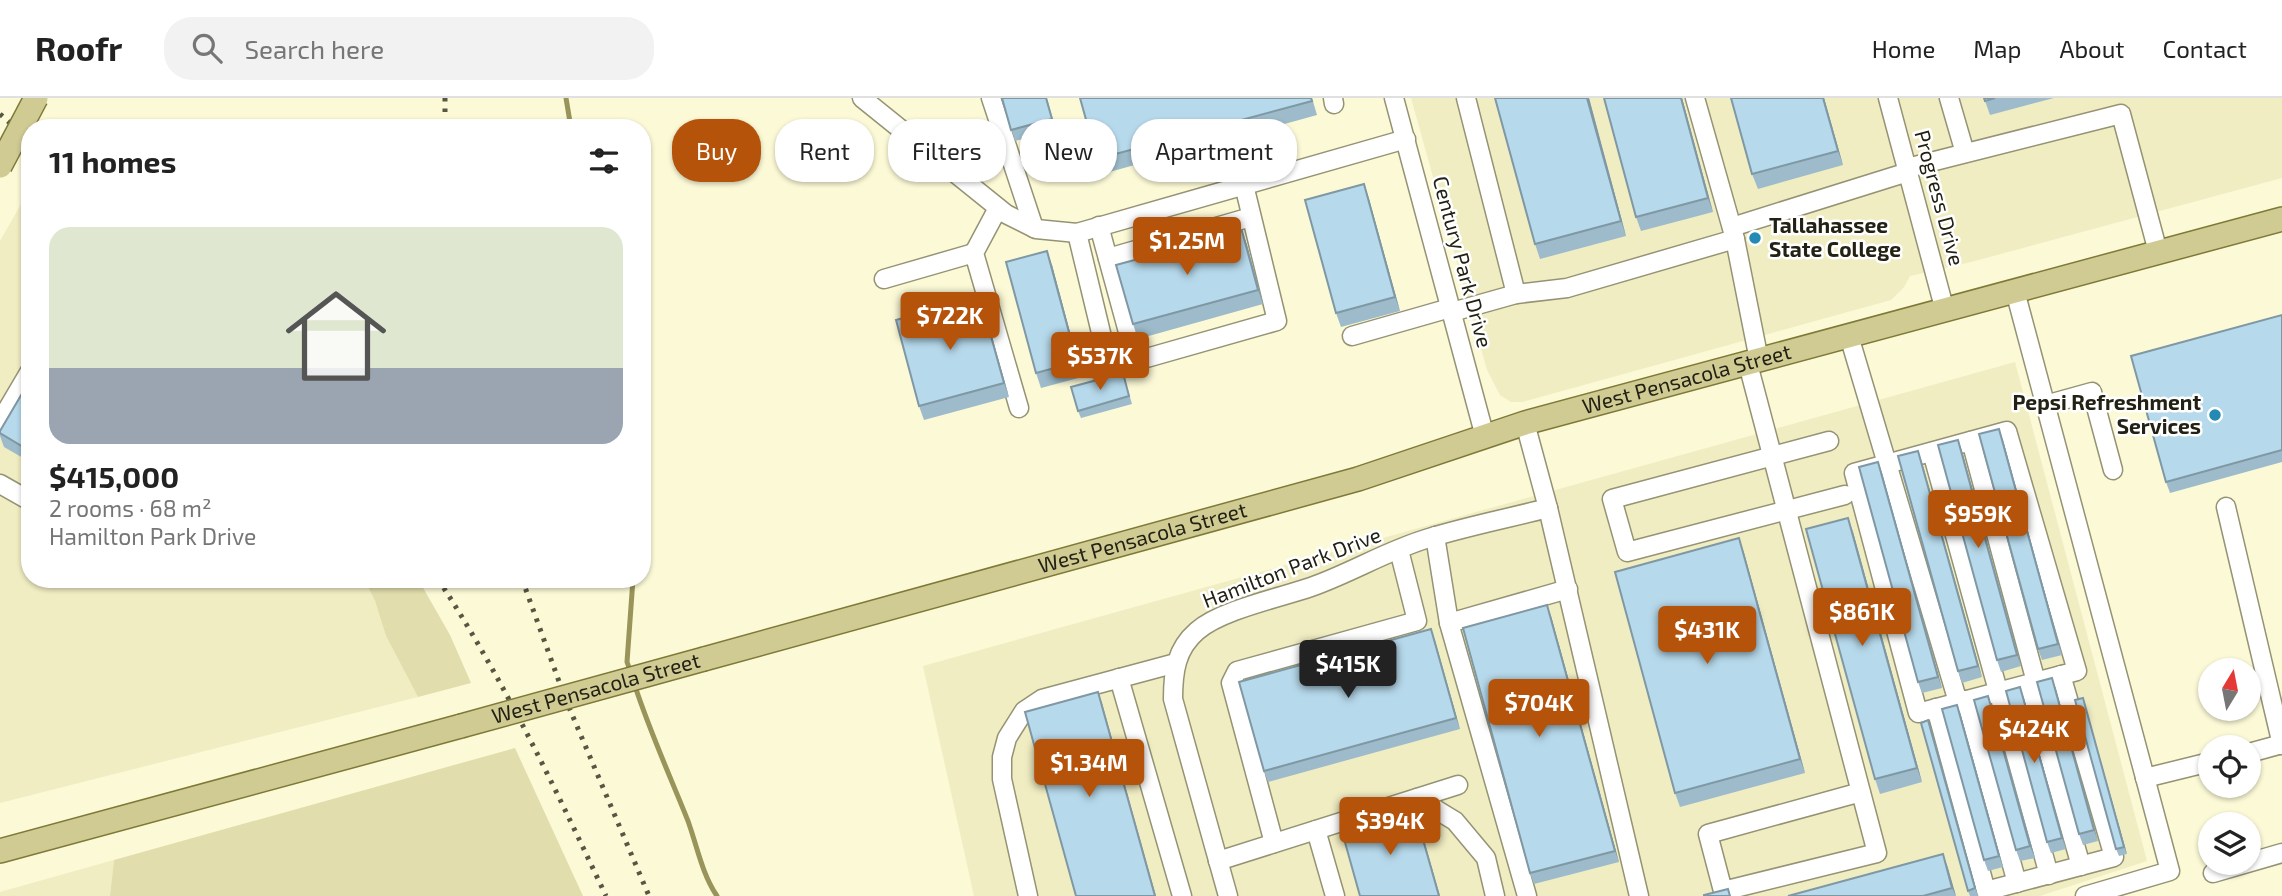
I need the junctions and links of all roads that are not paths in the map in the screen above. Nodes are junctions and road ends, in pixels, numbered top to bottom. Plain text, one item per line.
1 (36, 98) edge
2 (862, 98) edge
3 (992, 98) edge
4 (1394, 98) edge
5 (1466, 98) edge
6 (1695, 98) edge
7 (1888, 98) edge
8 (1949, 98) edge
9 (25, 119) edge
10 (21, 126) edge
11 (1406, 139) junction
12 (1965, 153) junction
13 (0, 166) edge
14 (1908, 170) junction
15 (1244, 185) junction
16 (998, 208) junction
17 (1251, 217) junction
18 (2282, 219) edge
19 (1028, 225) junction
20 (1099, 226) junction
21 (1077, 233) junction
22 (1733, 233) junction
23 (2158, 252) junction
24 (974, 253) junction
25 (1108, 258) junction
26 (884, 279) dead end
27 (2015, 291) junction
28 (1516, 294) junction
29 (1451, 310) junction
30 (1945, 311) junction
31 (1352, 336) dead end
32 (1850, 337) junction
33 (1754, 362) junction
34 (1109, 366) dead end
35 (21, 386) edge
36 (2046, 405) junction
37 (1019, 408) dead end
38 (0, 422) edge
39 (1525, 423) junction
40 (1485, 437) junction
41 (1829, 441) dead end
42 (1971, 441) junction
43 (1931, 452) junction
44 (1772, 456) junction
45 (1887, 464) junction
46 (2113, 470) dead end
47 (0, 484) edge
48 (1845, 495) dead end
49 (21, 496) edge
50 (2226, 507) dead end
51 (1548, 508) junction
52 (1787, 510) junction
53 (1435, 536) junction
54 (1399, 550) junction
55 (1568, 589) junction
56 (1450, 622) junction
57 (1176, 663) junction
58 (2061, 676) junction
59 (1119, 678) junction
60 (2033, 683) junction
61 (1998, 692) junction
62 (1962, 701) junction
63 (1936, 708) junction
64 (2282, 745) edge
65 (2261, 749) edge
66 (2198, 765) edge
67 (2145, 778) junction
68 (1458, 785) dead end
69 (1861, 792) junction
70 (1417, 798) junction
71 (1316, 830) junction
72 (1274, 843) junction
73 (0, 851) edge
74 (2282, 853) edge
75 (2261, 859) edge
76 (1218, 861) junction
77 (2081, 866) junction
78 (2049, 875) junction
79 (2017, 883) junction
80 (1028, 896) edge
81 (1182, 896) edge
82 (1228, 896) edge
83 (1335, 896) edge
84 (1494, 896) edge
85 (1527, 896) edge
86 (1639, 896) edge
87 (2085, 896) edge

1 - 9 main road, bridge
2 - 16 street
3 - 19 street
4 - 11 street, Century Park Drive
5 - 28 street
6 - 22 street
7 - 14 street, Progress Drive
8 - 12 street
10 - 13 main road, bridge
11 - 15 street
11 - 29 street, Century Park Drive
12 - 14 street
12 - 23 street
14 - 22 street
14 - 30 street, Progress Drive
15 - 17 street
15 - 20 street
16 - 19 street
16 - 24 street
17 - 25 street
17 - 25 street
18 - 23 main road, West Pensacola Street
19 - 21 street
20 - 21 street
20 - 25 street
21 - 34 street
22 - 28 street
22 - 33 street
23 - 27 main road, West Pensacola Street
24 - 26 street
24 - 37 street
27 - 30 main road, West Pensacola Street
27 - 36 street
28 - 29 street
29 - 31 street
29 - 40 street, Century Park Drive
30 - 32 main road, West Pensacola Street
32 - 33 main road, West Pensacola Street
32 - 45 street
33 - 39 main road, West Pensacola Street
33 - 44 street
35 - 38 street
36 - 46 street
36 - 67 street
39 - 40 main road, West Pensacola Street
39 - 51 street
40 - 73 main road, West Pensacola Street, bridge
41 - 44 street
42 - 43 street
42 - 58 street
42 - 60 street
43 - 45 street
43 - 61 street
44 - 52 street
44 - 52 street
45 - 62 street
45 - 63 street
47 - 49 street
48 - 52 street
50 - 64 street
51 - 53 street, Hamilton Park Drive
51 - 55 street
52 - 69 street
53 - 54 street, Hamilton Park Drive
53 - 56 street
54 - 57 street, Hamilton Park Drive
54 - 72 street
55 - 56 street
55 - 86 street
56 - 85 street
57 - 59 street
57 - 76 street, Hamilton Park Drive
58 - 60 street
58 - 77 street
59 - 80 street
59 - 81 street
60 - 61 street
60 - 77 street
61 - 62 street
61 - 78 street
62 - 63 street
62 - 79 street
63 - 79 street
64 - 65 street
66 - 67 street
67 - 87 street
68 - 70 street
69 - 69 street
70 - 71 street
70 - 84 street
71 - 72 street
71 - 83 street
72 - 76 street
74 - 75 street
76 - 82 street, Hamilton Park Drive
77 - 78 street
78 - 79 street

